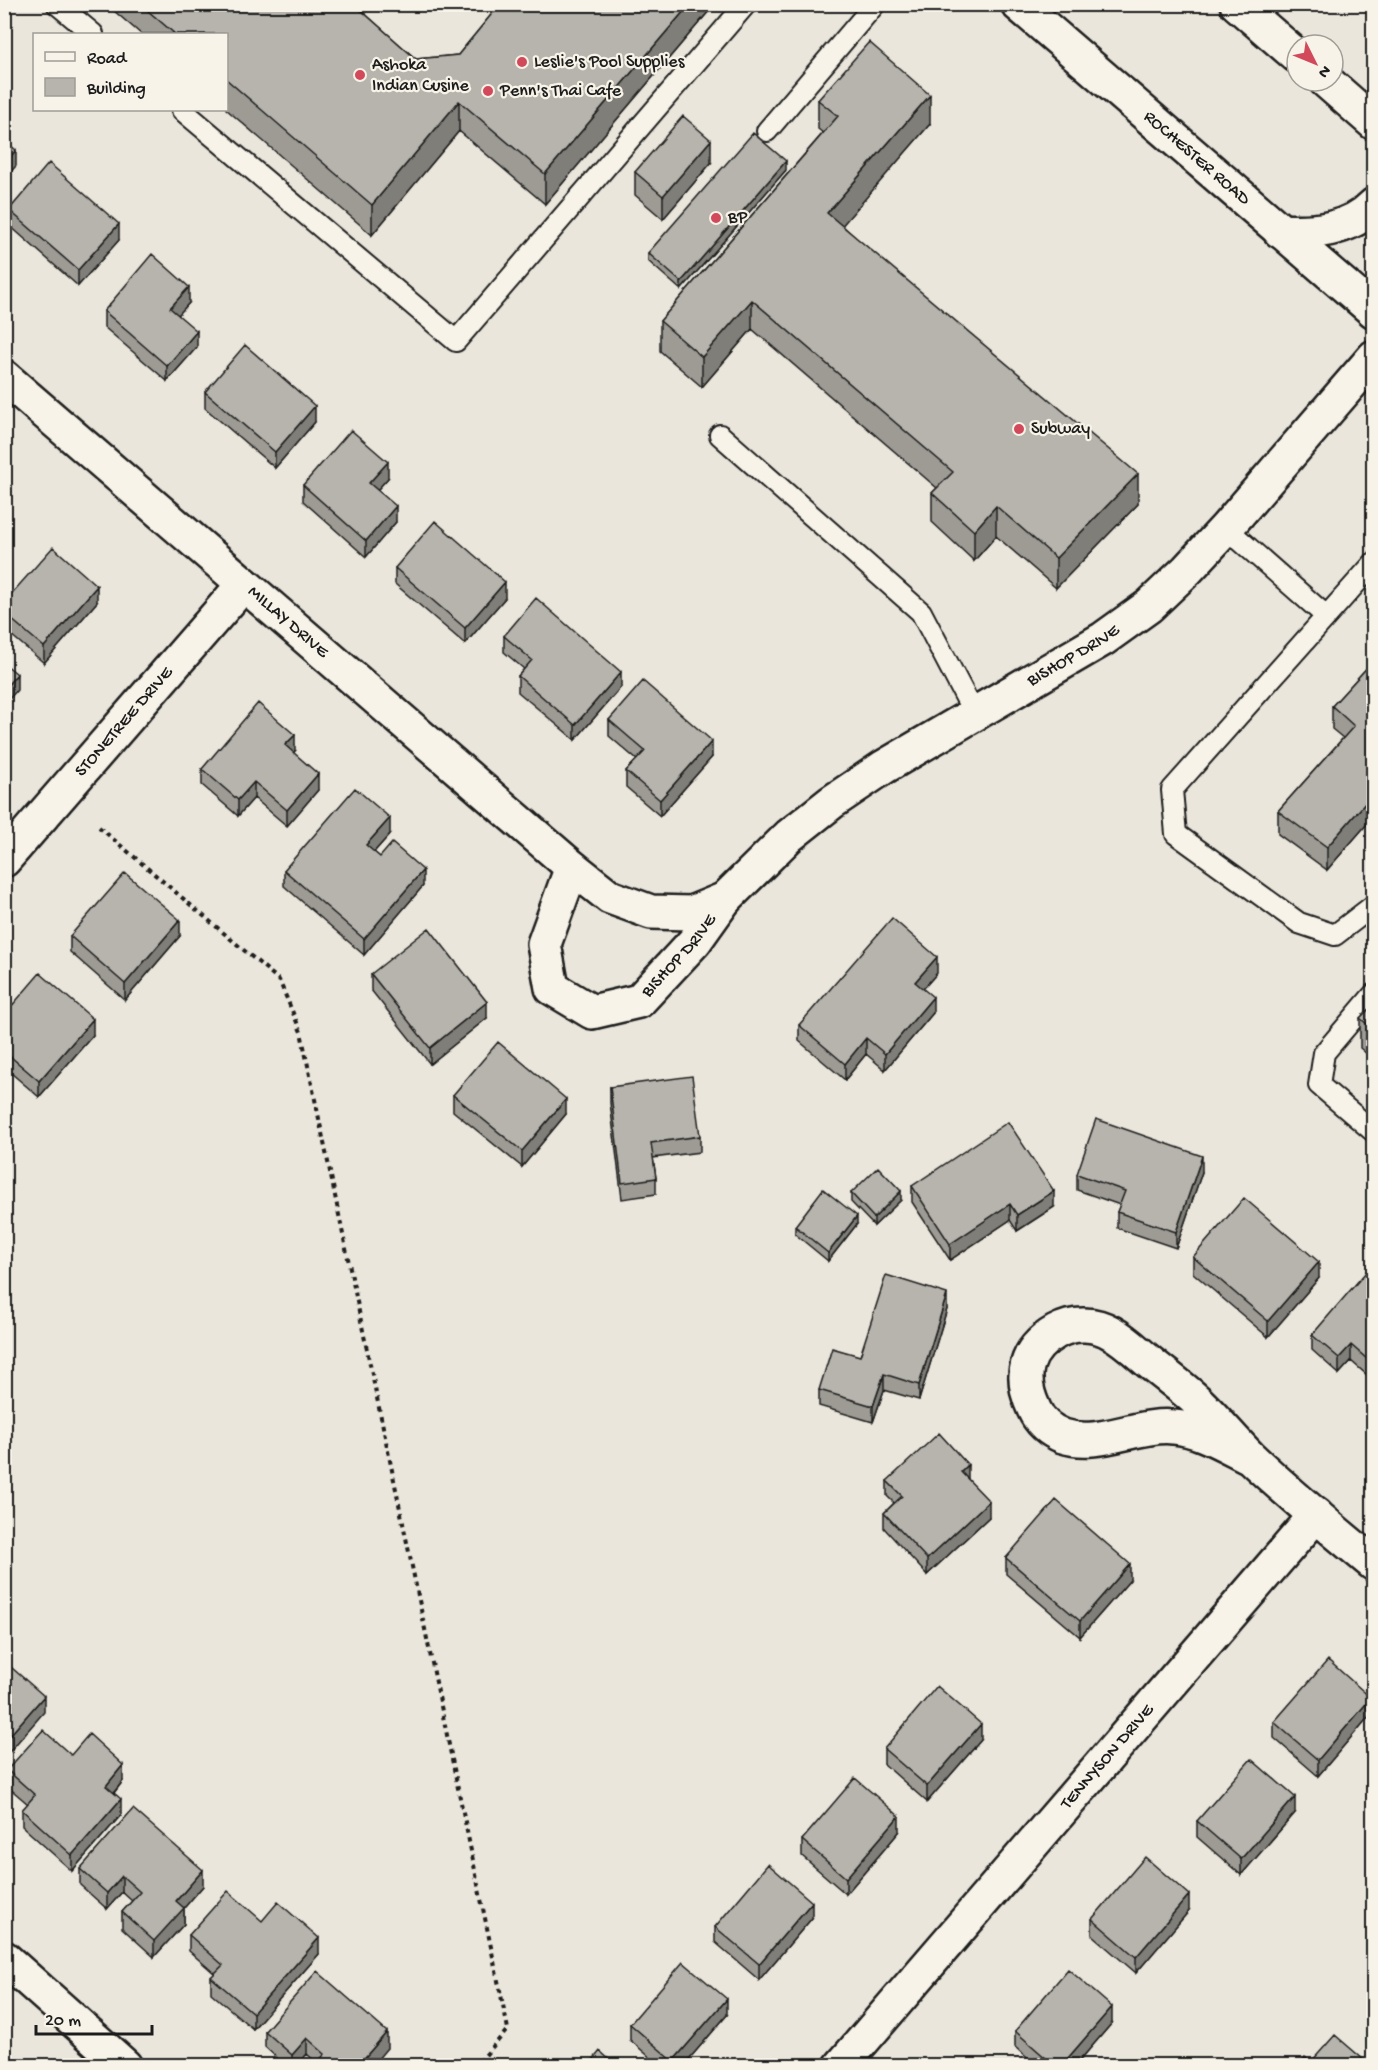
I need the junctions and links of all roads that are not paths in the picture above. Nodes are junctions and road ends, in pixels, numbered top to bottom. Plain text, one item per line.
1 (57, 4) edge
2 (746, 4) edge
3 (874, 4) edge
4 (1018, 4) edge
5 (1237, 4) edge
6 (92, 33) edge
7 (1285, 46) edge
8 (1340, 93) edge
9 (183, 111) edge
10 (1374, 123) edge
11 (767, 131) dead end
12 (1374, 205) edge
13 (1280, 231) junction
14 (1374, 311) edge
15 (1374, 357) edge
16 (4, 377) edge
17 (720, 435) dead end
18 (1226, 528) junction
19 (1374, 563) edge
20 (244, 584) junction
21 (1326, 616) junction
22 (975, 715) junction
23 (4, 860) edge
24 (572, 867) junction
25 (725, 899) junction
26 (1374, 905) edge
27 (651, 912) joint
28 (1374, 994) edge
29 (1374, 1132) edge
30 (1250, 1457) junction
31 (1316, 1515) junction
32 (1374, 1564) edge
33 (4, 1958) edge
34 (125, 2066) edge
35 (841, 2066) edge

1 - 6 lane
2 - 9 lane
3 - 11 lane
4 - 13 street, ROCHESTER ROAD
5 - 7 street
8 - 10 street
12 - 13 street
13 - 14 street, ROCHESTER ROAD
15 - 18 street, BISHOP DRIVE
16 - 20 street, MILLAY DRIVE
17 - 22 lane
18 - 21 lane
18 - 22 street, BISHOP DRIVE
19 - 21 lane
20 - 23 street, STONETREE DRIVE
20 - 24 street, MILLAY DRIVE
21 - 26 lane
22 - 25 street, BISHOP DRIVE
24 - 25 street, BISHOP DRIVE
24 - 27 street, MILLAY DRIVE
25 - 27 street, BISHOP DRIVE
28 - 29 lane
30 - 30 street
30 - 31 street
31 - 32 street
31 - 35 street, TENNYSON DRIVE
33 - 34 street

